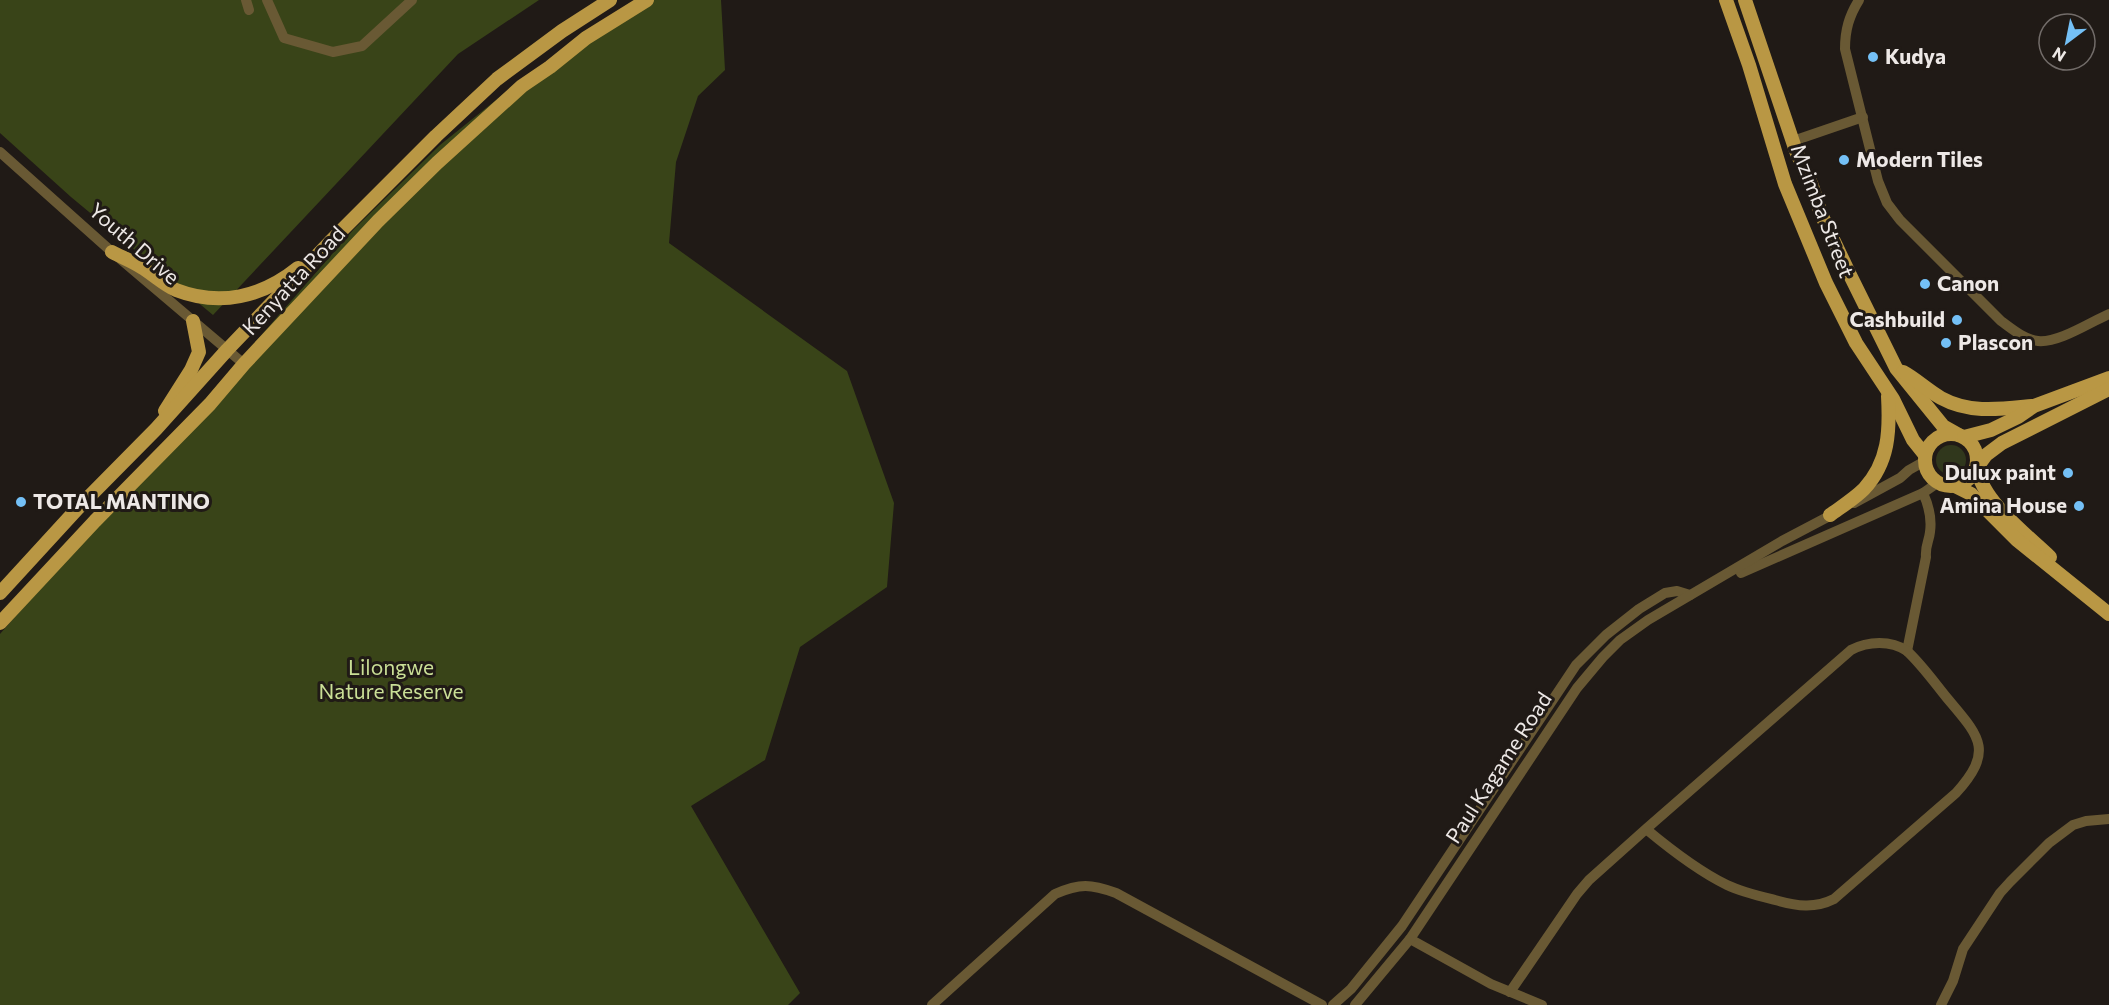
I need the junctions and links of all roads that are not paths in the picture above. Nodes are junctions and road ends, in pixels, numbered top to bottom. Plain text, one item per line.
1 (267, 0) edge
2 (412, 0) edge
3 (610, 0) edge
4 (647, 0) edge
5 (1725, 0) edge
6 (1745, 0) edge
7 (1859, 0) edge
8 (1863, 117) junction
9 (1793, 141) junction
10 (0, 152) edge
11 (330, 242) junction
12 (112, 252) junction
13 (2109, 314) edge
14 (193, 321) junction
15 (227, 350) junction
16 (244, 364) junction
17 (1896, 368) junction
18 (2109, 378) edge
19 (2109, 389) edge
20 (1888, 392) junction
21 (2034, 406) junction
22 (156, 429) junction
23 (1962, 436) junction
24 (1925, 458) junction
25 (1977, 467) junction
26 (1952, 487) junction
27 (1923, 493) junction
28 (1830, 515) junction
29 (1707, 586) junction
30 (0, 593) edge
31 (2085, 593) junction
32 (1690, 595) junction
33 (2109, 614) edge
34 (0, 623) edge
35 (1907, 651) junction
36 (2109, 819) edge
37 (1646, 829) junction
38 (1410, 939) junction
39 (1510, 993) junction
40 (932, 1005) edge
41 (1322, 1005) edge
42 (1333, 1005) edge
43 (1355, 1005) edge
44 (1542, 1005) edge
45 (1941, 1005) edge

1 - 2 street
3 - 11 main road, Kenyatta Road
4 - 16 main road, Kenyatta Road
5 - 20 main road, Mzimba Street
6 - 9 main road, Mzimba Street
7 - 8 street
8 - 9 street
8 - 13 street
9 - 17 main road, Mzimba Street
10 - 12 street, Youth Drive
11 - 12 main road
11 - 15 main road, Kenyatta Road
12 - 14 street, Youth Drive
14 - 15 street, Youth Drive
14 - 22 main road
15 - 16 street, Youth Drive
15 - 22 main road, Kenyatta Road
16 - 34 main road, Kenyatta Road
17 - 21 main road
17 - 23 main road, Mzimba Street
18 - 21 main road
19 - 25 main road
20 - 24 main road, Mzimba Street
20 - 28 main road
21 - 23 main road
22 - 30 main road, Kenyatta Road
23 - 24 main road
23 - 25 main road
24 - 26 main road
24 - 28 street, Paul Kagame Road
25 - 26 main road
25 - 31 main road
26 - 27 street, Paul Kagame Road
26 - 31 main road
27 - 29 street, Paul Kagame Road
27 - 35 street
28 - 29 street, Paul Kagame Road
29 - 32 street, Paul Kagame Road
31 - 33 main road
32 - 38 street, Paul Kagame Road
32 - 42 street
35 - 37 street
35 - 37 street
36 - 45 street
37 - 39 street
38 - 39 street
38 - 43 street, Paul Kagame Road
39 - 44 street
40 - 41 street

